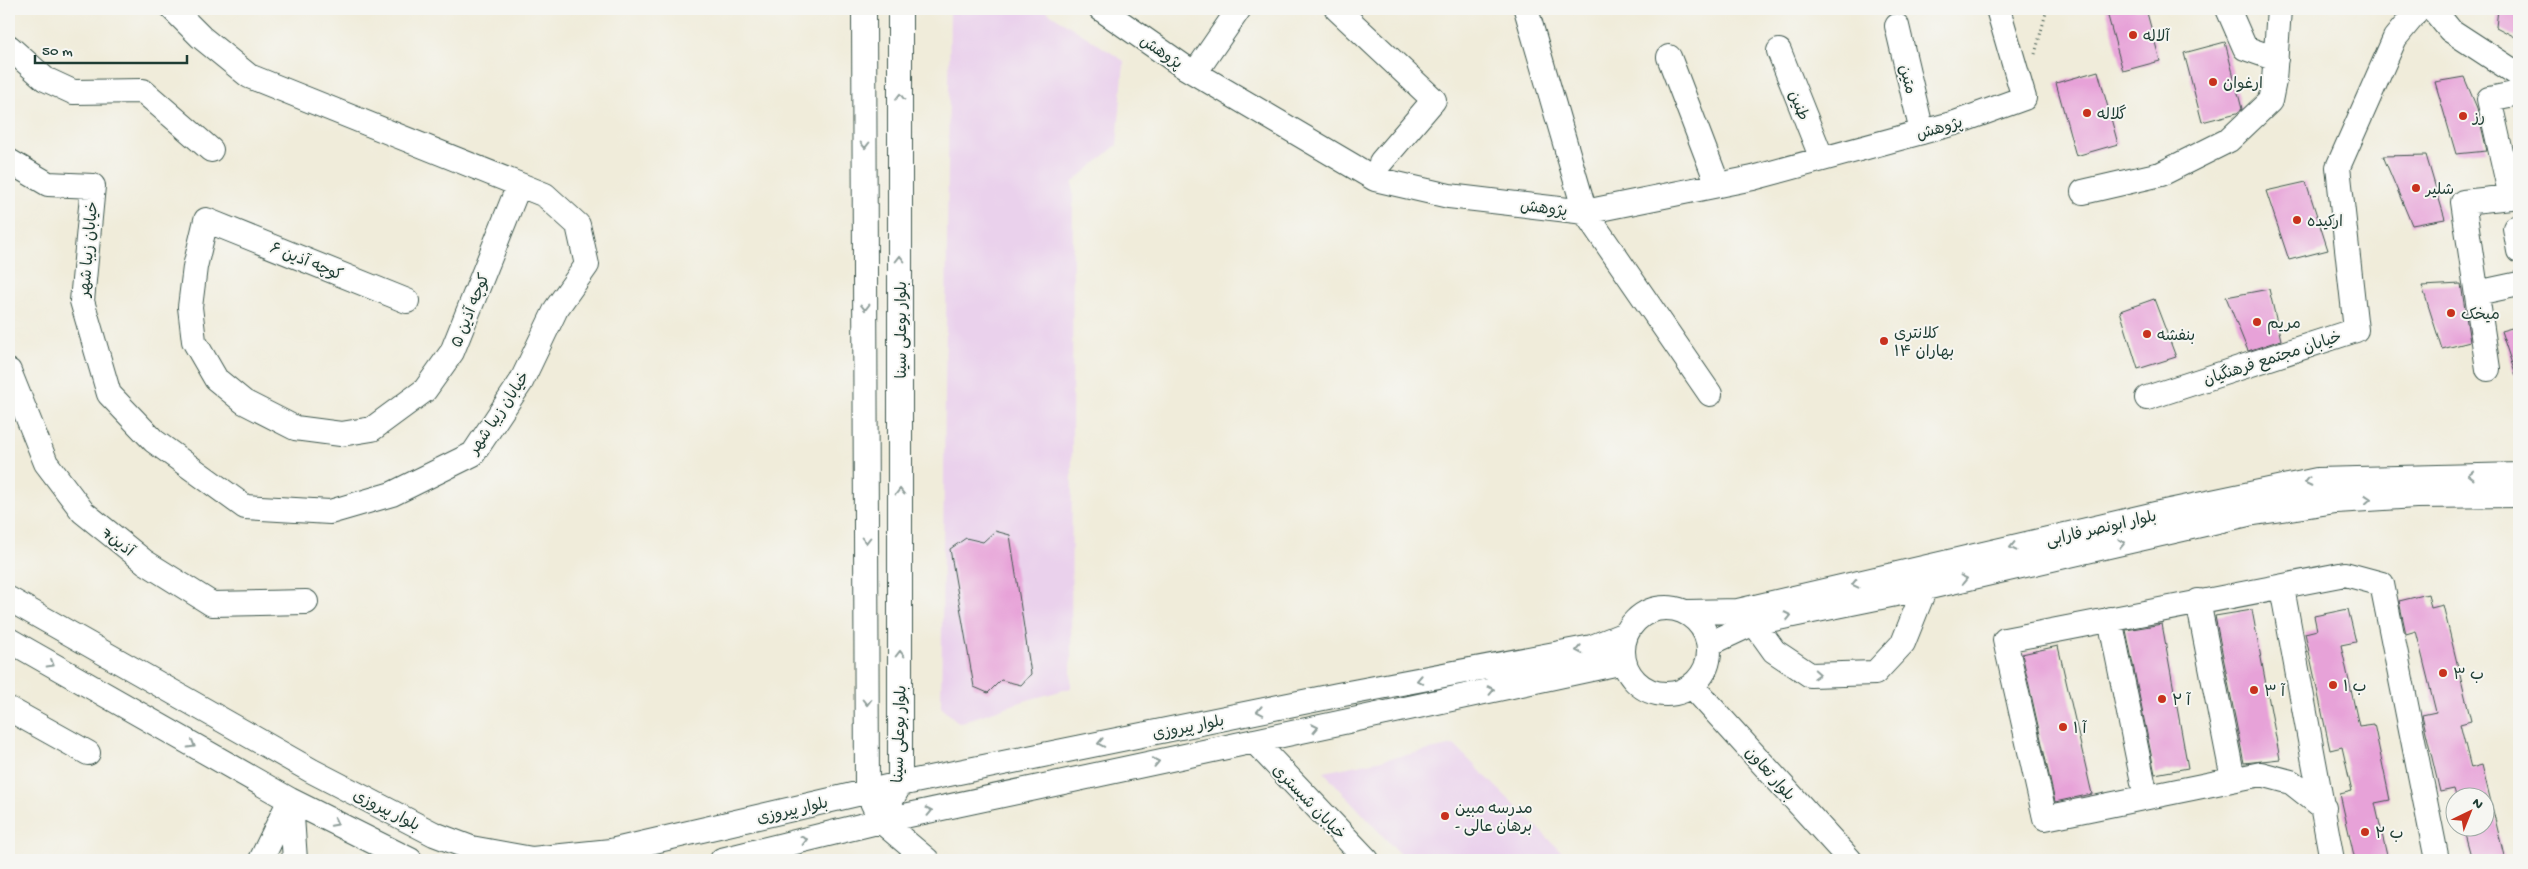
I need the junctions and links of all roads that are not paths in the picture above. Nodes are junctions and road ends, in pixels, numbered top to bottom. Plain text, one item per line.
1 (173, 9) edge
2 (864, 9) edge
3 (900, 9) edge
4 (1101, 9) edge
5 (1239, 9) edge
6 (1338, 9) edge
7 (1526, 9) edge
8 (1998, 9) edge
9 (2228, 9) edge
10 (2279, 9) edge
11 (2419, 9) edge
12 (2432, 9) edge
13 (1897, 26) dead end
14 (9, 47) edge
15 (1779, 51) dead end
16 (1669, 57) dead end
17 (2276, 59) junction
18 (1195, 73) junction
19 (2519, 74) edge
20 (2519, 93) edge
21 (1922, 132) junction
22 (211, 150) dead end
23 (1822, 159) junction
24 (9, 161) edge
25 (1381, 162) dead end
26 (518, 185) junction
27 (1718, 185) junction
28 (2083, 192) dead end
29 (1585, 212) junction
30 (206, 220) joint
31 (2519, 227) edge
32 (2519, 251) edge
33 (2519, 284) edge
34 (2477, 293) junction
35 (407, 301) dead end
36 (2488, 369) dead end
37 (9, 371) edge
38 (1710, 394) dead end
39 (2147, 398) dead end
40 (2519, 474) edge
41 (2519, 495) edge
42 (1922, 578) junction
43 (2282, 588) junction
44 (9, 599) edge
45 (2198, 601) junction
46 (306, 602) dead end
47 (1687, 612) junction
48 (2110, 619) junction
49 (1754, 623) junction
50 (1626, 634) junction
51 (9, 640) edge
52 (1709, 644) junction
53 (1624, 662) junction
54 (1692, 686) junction
55 (9, 709) edge
56 (1254, 741) junction
57 (88, 753) dead end
58 (2233, 779) junction
59 (900, 784) junction
60 (867, 791) junction
61 (2146, 797) junction
62 (290, 800) junction
63 (2324, 808) junction
64 (881, 821) junction
65 (261, 860) edge
66 (295, 860) edge
67 (410, 860) edge
68 (722, 860) edge
69 (927, 860) edge
70 (1367, 860) edge
71 (1850, 860) edge
72 (2332, 860) edge
73 (2437, 860) edge

1 - 26 street, خیابان زیبا شهر
2 -> 60 street, بلوار بوعلی سینا
59 -> 3 street, بلوار بوعلی سینا
4 - 18 street, پژوهش
5 - 18 street
6 - 25 street
7 - 29 street
8 - 21 street, پژوهش
9 - 17 street
10 - 17 street
11 - 39 street, خیابان مجتمع فرهنگیان
12 - 19 street
13 - 21 street, متین
14 - 22 street
15 - 23 street, طنین
16 - 27 street
17 - 28 street
18 - 29 street, پژوهش
20 - 34 street
21 - 23 street, پژوهش
23 - 27 street, پژوهش
24 - 26 street, خیابان زیبا شهر
26 - 30 street, کوچه آذین ۵
27 - 29 street, پژوهش
29 - 38 street
30 - 35 street, کوچه آذین ۶
31 - 32 street
33 - 34 street
34 - 36 street
37 - 46 street, آذین7
40 -> 42 street, بلوار ابونصر فارابی
42 -> 41 street, بلوار ابونصر فارابی
42 -> 47 street, بلوار ابونصر فارابی
49 -> 42 street, بلوار ابونصر فارابی
49 -> 42 street
43 - 45 street
43 - 63 street
43 - 73 street
44 - 60 street, بلوار پیروزی
45 - 48 street
45 - 58 street
47 - 50 street
47 - 52 street
48 - 61 street
48 - 61 street
49 - 52 street, بلوار ابونصر فارابی
50 - 53 street
50 -> 59 street, بلوار پیروزی
51 -> 62 street
52 - 54 street
53 - 54 street
56 -> 53 street, بلوار پیروزی
54 - 71 street, بلوار تعاون
55 - 57 street
64 -> 56 street, بلوار پیروزی
56 - 70 street, خیابان شبستری
58 - 61 street
58 - 63 street
59 - 60 street, بلوار پیروزی
59 - 64 street, بلوار بوعلی سینا
60 - 64 street, بلوار بوعلی سینا
62 - 65 street
62 - 66 street
62 -> 67 street
63 - 72 street
68 -> 64 street, بلوار پیروزی
64 - 69 street

